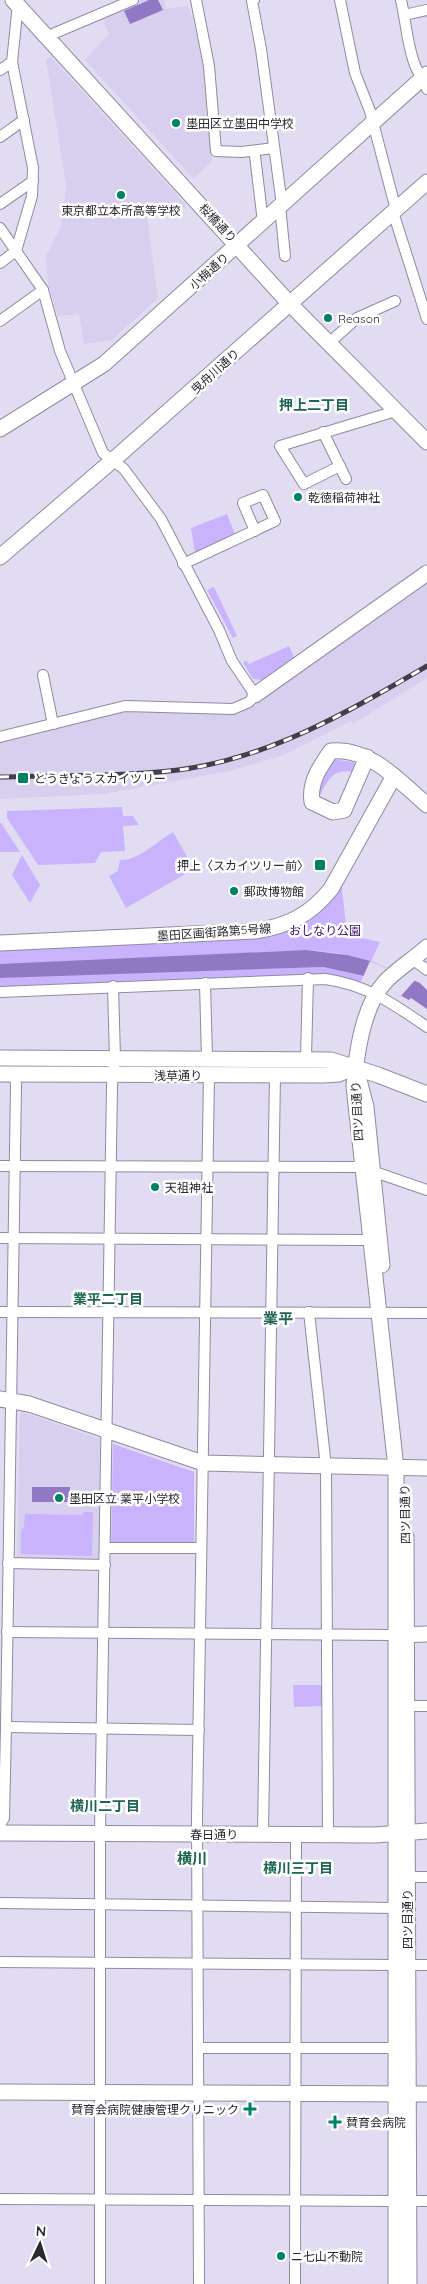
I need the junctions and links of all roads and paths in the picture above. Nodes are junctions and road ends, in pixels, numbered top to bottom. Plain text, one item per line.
1 (133, 0) edge
2 (196, 0) edge
3 (254, 0) edge
4 (340, 0) edge
5 (401, 0) edge
6 (18, 3) edge
7 (427, 10) edge
8 (404, 15) junction
9 (48, 36) junction
10 (12, 62) junction
11 (0, 70) edge
12 (426, 80) edge
13 (24, 120) junction
14 (373, 122) junction
15 (0, 137) edge
16 (274, 148) junction
17 (255, 156) dead end
18 (33, 181) junction
19 (427, 182) edge
20 (0, 204) edge
21 (281, 206) junction
22 (395, 211) junction
23 (263, 222) junction
24 (0, 228) edge
25 (238, 245) junction
26 (16, 251) junction
27 (284, 256) dead end
28 (0, 262) edge
29 (43, 290) junction
30 (423, 297) edge
31 (395, 301) dead end
32 (289, 303) junction
33 (427, 319) edge
34 (0, 321) edge
35 (329, 343) junction
36 (75, 384) junction
37 (396, 411) junction
38 (0, 428) edge
39 (323, 432) junction
40 (427, 442) edge
41 (113, 460) junction
42 (340, 466) junction
43 (346, 479) dead end
44 (254, 531) dead end
45 (0, 557) edge
46 (183, 564) junction
47 (427, 573) edge
48 (44, 675) dead end
49 (255, 695) junction
50 (53, 724) junction
51 (0, 737) edge
52 (367, 757) junction
53 (394, 776) junction
54 (427, 805) edge
55 (0, 943) edge
56 (427, 947) edge
57 (406, 964) junction
58 (427, 970) edge
59 (308, 978) junction
60 (206, 983) junction
61 (113, 986) junction
62 (377, 991) junction
63 (0, 992) edge
64 (427, 1027) edge
65 (0, 1058) edge
66 (115, 1058) junction
67 (207, 1058) junction
68 (306, 1058) junction
69 (355, 1067) junction
70 (7, 1074) edge
71 (112, 1074) junction
72 (209, 1075) junction
73 (275, 1075) junction
74 (427, 1094) edge
75 (15, 1165) junction
76 (0, 1166) edge
77 (208, 1166) junction
78 (111, 1167) junction
79 (273, 1167) junction
80 (367, 1169) junction
81 (427, 1190) edge
82 (0, 1238) edge
83 (14, 1238) junction
84 (111, 1238) junction
85 (207, 1239) junction
86 (273, 1239) junction
87 (369, 1240) junction
88 (110, 1311) junction
89 (0, 1312) edge
90 (12, 1312) junction
91 (205, 1312) junction
92 (271, 1312) junction
93 (308, 1312) junction
94 (383, 1312) junction
95 (427, 1313) edge
96 (5, 1399) edge
97 (108, 1431) junction
98 (202, 1463) junction
99 (268, 1466) junction
100 (326, 1467) junction
101 (400, 1468) junction
102 (427, 1468) edge
103 (106, 1548) junction
104 (201, 1548) junction
105 (8, 1563) junction
106 (105, 1565) junction
107 (7, 1632) junction
108 (104, 1633) junction
109 (200, 1633) junction
110 (266, 1634) junction
111 (329, 1634) junction
112 (401, 1634) junction
113 (427, 1634) edge
114 (407, 1706) junction
115 (427, 1706) edge
116 (6, 1728) junction
117 (102, 1729) junction
118 (199, 1730) junction
119 (0, 1825) edge
120 (427, 1830) edge
121 (0, 1832) edge
122 (402, 1832) junction
123 (100, 1833) junction
124 (197, 1834) junction
125 (263, 1834) junction
126 (296, 1834) junction
127 (328, 1834) junction
128 (407, 1877) junction
129 (427, 1877) edge
130 (0, 1903) edge
131 (100, 1904) junction
132 (197, 1906) junction
133 (295, 1907) junction
134 (396, 1908) junction
135 (0, 1962) edge
136 (100, 1963) junction
137 (198, 1963) junction
138 (295, 1964) junction
139 (402, 1965) junction
140 (427, 1965) edge
141 (198, 2048) junction
142 (294, 2048) junction
143 (397, 2048) junction
144 (0, 2092) edge
145 (100, 2092) junction
146 (198, 2092) junction
147 (294, 2094) junction
148 (403, 2094) junction
149 (427, 2094) edge
150 (0, 2199) edge
151 (100, 2199) junction
152 (199, 2200) junction
153 (294, 2200) junction
154 (402, 2201) junction
155 (427, 2201) edge
156 (100, 2284) edge
157 (200, 2284) edge
158 (294, 2284) edge
159 (396, 2284) edge
160 (409, 2284) edge

1 - 9 street
2 - 16 street
3 - 16 street
4 - 14 street
5 - 8 street
6 - 9 street, 桜橋通り
6 - 10 street
7 - 8 street
8 - 12 street
9 - 25 street, 桜橋通り
10 - 11 street
10 - 13 street
12 - 14 street, 小梅通り
13 - 15 street
13 - 18 street
14 - 21 street, 小梅通り
14 - 22 street
16 - 21 street
17 - 23 street
18 - 20 street
18 - 26 street
19 - 22 street, 曳舟川通り
21 - 23 street, 小梅通り
21 - 27 street
22 - 30 street
22 - 32 street, 曳舟川通り
23 - 25 street, 小梅通り
24 - 26 street
25 - 32 street, 桜橋通り
25 - 36 street, 小梅通り
26 - 28 street
26 - 29 street
29 - 34 street
29 - 36 street
30 - 33 street
31 - 35 street
32 - 35 street, 桜橋通り
32 - 41 street, 曳舟川通り
35 - 37 street, 桜橋通り
36 - 38 street, 小梅通り
36 - 41 street
37 - 39 street
37 - 40 street, 桜橋通り
39 - 42 street
39 - 42 street
41 - 45 street, 曳舟川通り
41 - 46 street
42 - 43 street
44 - 46 street
46 - 49 street
47 - 49 street
48 - 50 street
49 - 50 street
50 - 51 street
52 - 52 street
52 - 53 street
53 - 54 street
53 - 55 street, 墨田区画街路第5号線
56 - 57 street
57 - 58 street
57 - 62 street
59 - 60 street
59 - 62 street
59 - 68 street
60 - 61 street
60 - 67 street
61 - 63 street
61 - 66 street
62 - 64 street
62 - 69 street
65 - 66 street, 浅草通り
66 - 67 street, 浅草通り
66 - 71 street
67 - 68 street, 浅草通り
68 - 69 street, 浅草通り
69 - 73 street, 浅草通り
69 - 74 street, 浅草通り
69 - 80 street, 四ツ目通り
70 - 71 street, 浅草通り
70 - 75 street
71 - 72 street, 浅草通り
71 - 78 street
72 - 73 street, 浅草通り
72 - 77 street
73 - 79 street
75 - 76 street
75 - 78 street
75 - 83 street
77 - 78 street
77 - 79 street
77 - 85 street
78 - 84 street
79 - 80 street
79 - 86 street
80 - 81 street
80 - 87 street, 四ツ目通り
80 - 94 street, 四ツ目通り
82 - 83 street
83 - 84 street
83 - 90 street
84 - 85 street
84 - 88 street
85 - 86 street
85 - 91 street
86 - 87 street
86 - 92 street
87 - 94 street, 四ツ目通り
88 - 90 street
88 - 91 street
88 - 97 street
89 - 90 street
90 - 96 street
91 - 92 street
91 - 98 street
92 - 93 street
92 - 99 street
93 - 94 street
93 - 100 street
94 - 95 street
94 - 101 street, 四ツ目通り
96 - 97 street
96 - 105 street
97 - 98 street
97 - 103 street
98 - 99 street
98 - 104 street
99 - 100 street
99 - 110 street
100 - 101 street
100 - 111 street
101 - 102 street
101 - 112 street, 四ツ目通り
103 - 104 street
103 - 106 street
104 - 109 street
105 - 106 street
105 - 107 street
106 - 108 street
107 - 108 street
107 - 116 street
108 - 109 street
108 - 117 street
109 - 110 street
109 - 118 street
110 - 111 street
110 - 125 street
111 - 112 street
111 - 127 street
112 - 113 street
112 - 114 street, 四ツ目通り
112 - 122 street, 四ツ目通り
114 - 115 street
114 - 122 street, 四ツ目通り
116 - 117 street
116 - 119 street
117 - 118 street
117 - 123 street
118 - 124 street
120 - 122 street, 春日通り
121 - 123 street, 春日通り
122 - 127 street, 春日通り
122 - 128 street, 四ツ目通り
122 - 134 street, 四ツ目通り
123 - 124 street, 春日通り
123 - 131 street
124 - 125 street, 春日通り
124 - 132 street
125 - 126 street, 春日通り
126 - 127 street, 春日通り
126 - 133 street
128 - 129 street
128 - 139 street, 四ツ目通り
130 - 131 street
131 - 132 street
131 - 136 street
132 - 133 street
132 - 137 street
133 - 134 street
133 - 138 street
134 - 139 street, 四ツ目通り
135 - 136 street
136 - 137 street
136 - 145 street
137 - 138 street
137 - 141 street
138 - 139 street
138 - 142 street
139 - 140 street
139 - 143 street, 四ツ目通り
139 - 148 street, 四ツ目通り
141 - 142 street
141 - 146 street
142 - 143 street
142 - 147 street
143 - 148 street, 四ツ目通り
144 - 145 street
145 - 146 street
145 - 151 street
146 - 147 street
146 - 152 street
147 - 148 street
147 - 153 street
148 - 149 street
148 - 154 street, 四ツ目通り
150 - 151 street
151 - 152 street
151 - 156 street
152 - 153 street
152 - 157 street
153 - 154 street
153 - 158 street
154 - 155 street
154 - 159 street, 四ツ目通り
154 - 160 street, 四ツ目通り

